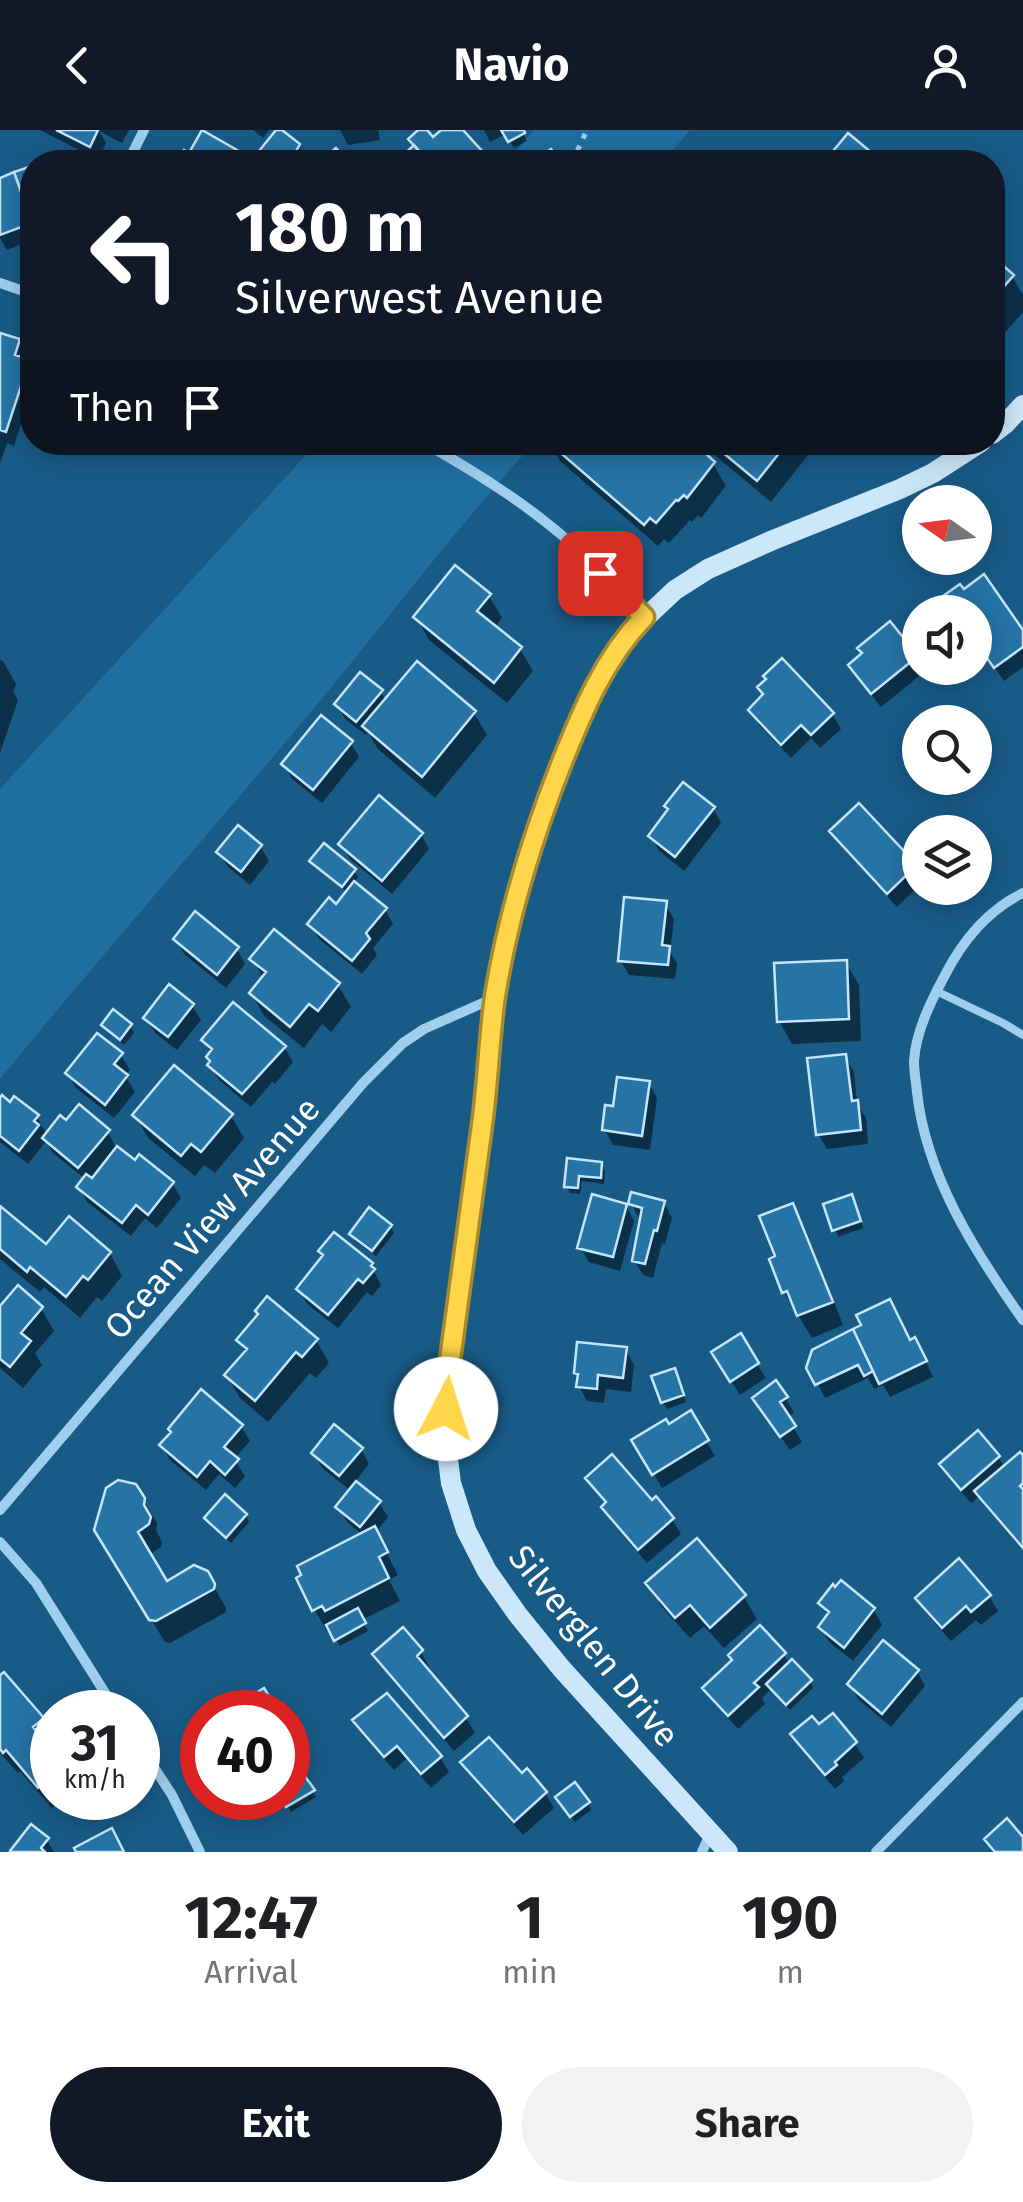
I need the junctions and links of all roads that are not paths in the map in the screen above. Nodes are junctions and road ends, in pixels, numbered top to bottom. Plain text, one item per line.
1 (446, 455) edge
2 (960, 455) edge
3 (644, 617) junction
4 (1023, 893) edge
5 (936, 991) junction
6 (495, 998) junction
7 (1023, 1035) edge
8 (1023, 1320) edge
9 (0, 1510) edge
10 (0, 1542) edge
11 (103, 1690) edge
12 (1023, 1702) edge
13 (160, 1777) edge
14 (706, 1843) edge
15 (200, 1852) edge
16 (728, 1852) edge
17 (876, 1852) edge

1 - 3 street
2 - 3 street, Silverglen Drive
3 - 6 street, Silverglen Drive
4 - 5 street
5 - 7 lane
5 - 8 street
6 - 9 street, Ocean View Avenue
6 - 14 street, Silverglen Drive
10 - 11 street
12 - 17 street
13 - 15 street
14 - 16 street, Silverglen Drive

